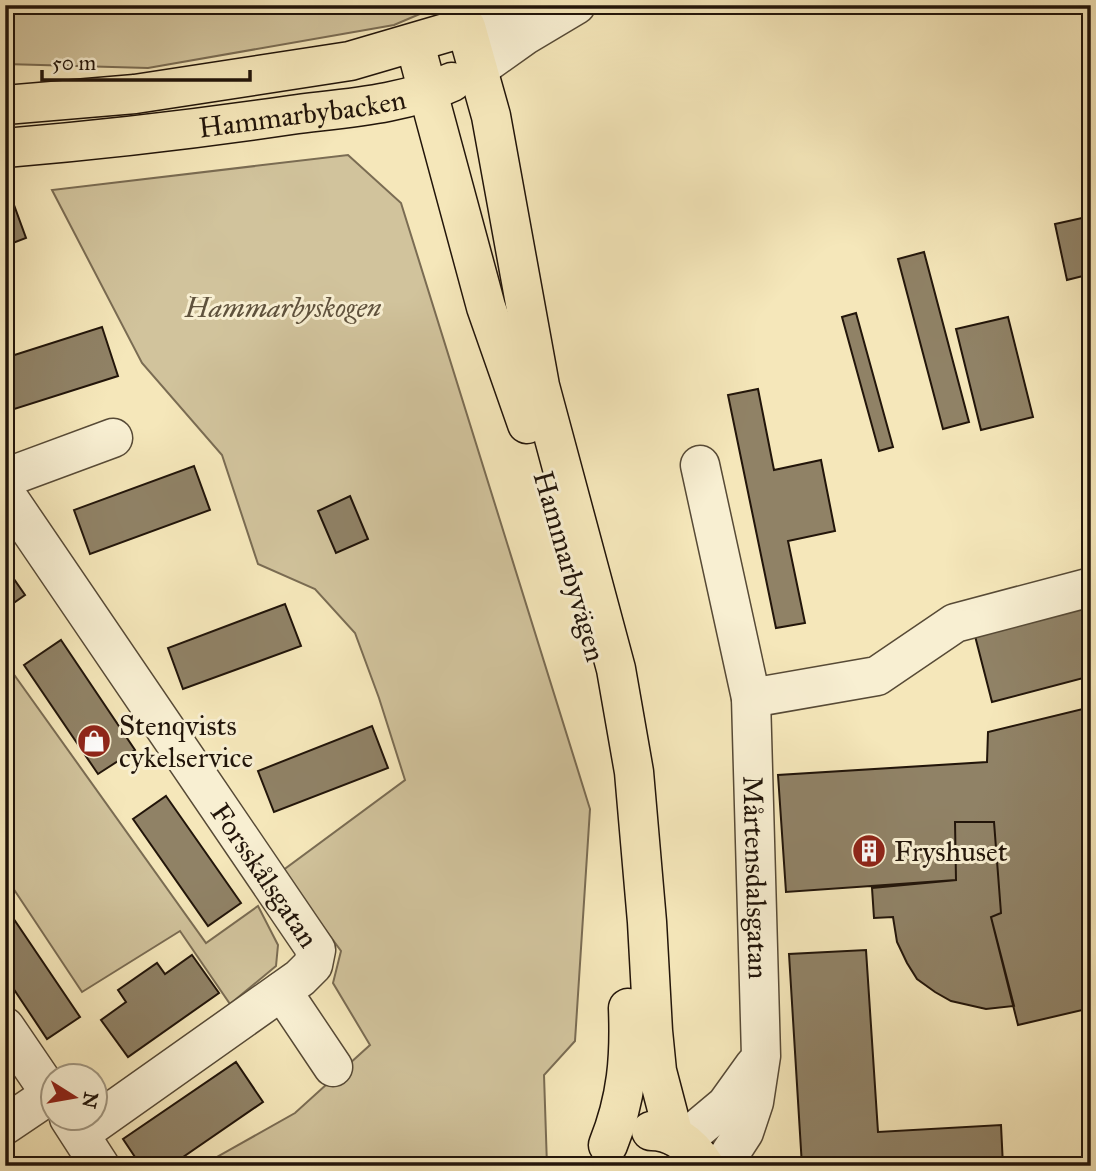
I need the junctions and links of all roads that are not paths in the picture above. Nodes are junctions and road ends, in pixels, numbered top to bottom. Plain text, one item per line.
1 (525, 5) edge
2 (576, 5) edge
3 (466, 27) junction
4 (415, 44) junction
5 (479, 68) junction
6 (429, 93) junction
7 (5, 105) edge
8 (5, 148) edge
9 (113, 438) dead end
10 (700, 464) dead end
11 (5, 478) edge
12 (5, 493) edge
13 (1091, 587) edge
14 (751, 698) junction
15 (291, 985) junction
16 (5, 1027) edge
17 (761, 1056) junction
18 (333, 1067) dead end
19 (38, 1075) edge
20 (108, 1086) edge
21 (38, 1117) edge
22 (5, 1125) edge
23 (77, 1132) edge
24 (687, 1147) edge
25 (600, 1155) edge
26 (100, 1166) edge
27 (722, 1166) edge

1 - 3 street, Hammarbybacken
2 - 5 street, Hammarbybacken
3 - 4 main road, Hammarbybacken
3 - 5 main road, Hammarbyvägen
4 - 6 main road, Hammarbyvägen
4 - 7 main road, Hammarbybacken
5 - 6 main road, Hammarbybacken
5 - 24 main road, Hammarbyvägen
6 - 8 main road, Hammarbybacken
6 - 25 main road, Hammarbyvägen
9 - 11 street
10 - 14 street, Mårtensdalsgatan
12 - 15 street, Forsskålsgatan
13 - 14 street
14 - 17 street, Mårtensdalsgatan
15 - 18 street
15 - 20 street
16 - 19 street
17 - 24 street
17 - 27 street, Mårtensdalsgatan
21 - 22 street
23 - 26 street
24 - 25 main road, Hammarbyvägen

